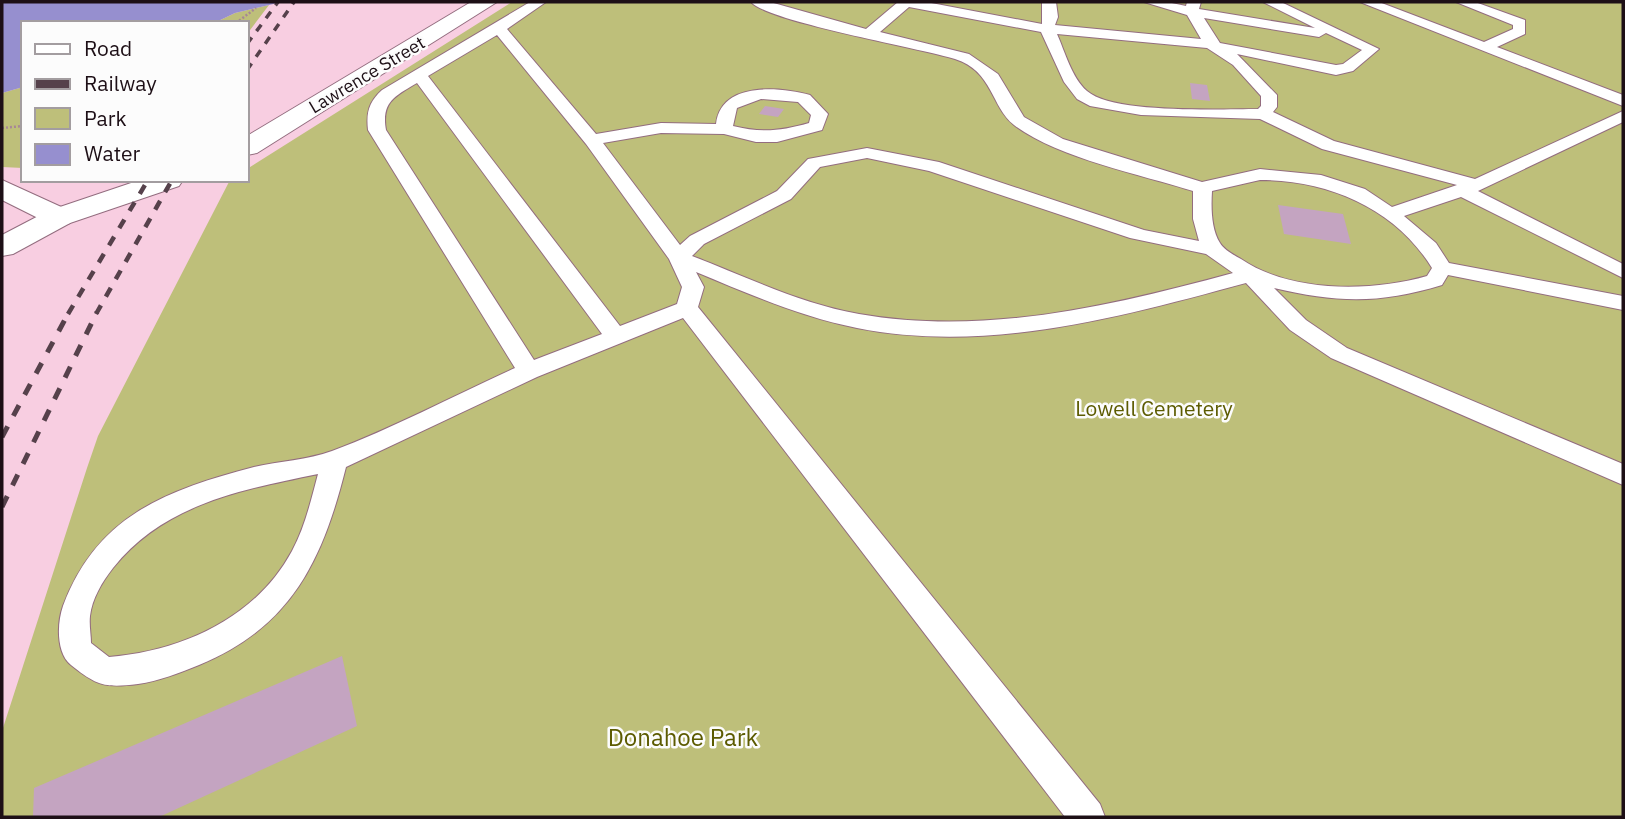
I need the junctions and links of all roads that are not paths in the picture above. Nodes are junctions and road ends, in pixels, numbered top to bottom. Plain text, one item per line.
1 (486, 2) edge
2 (538, 2) edge
3 (758, 2) edge
4 (906, 2) edge
5 (1049, 2) edge
6 (1151, 2) edge
7 (1270, 2) edge
8 (1367, 2) edge
9 (1463, 2) edge
10 (1193, 7) edge
11 (499, 29) junction
12 (1047, 29) junction
13 (869, 34) junction
14 (1354, 39) junction
15 (1211, 44) junction
16 (1484, 47) junction
17 (418, 74) junction
18 (1623, 101) edge
19 (1263, 114) junction
20 (1623, 116) edge
21 (724, 129) junction
22 (592, 139) junction
23 (248, 146) edge
24 (163, 182) edge
25 (1203, 188) junction
26 (1469, 188) junction
27 (2, 189) edge
28 (1390, 214) junction
29 (59, 217) junction
30 (2, 247) edge
31 (1212, 249) junction
32 (679, 258) junction
33 (1442, 268) junction
34 (1623, 272) edge
35 (1250, 275) junction
36 (1623, 303) edge
37 (687, 308) junction
38 (616, 337) junction
39 (530, 371) junction
40 (335, 461) junction
41 (1623, 475) edge
42 (1087, 817) edge

1 - 23 main road, Lawrence Street
2 - 11 lane
3 - 13 lane
4 - 12 lane
4 - 13 lane
5 - 12 lane
6 - 10 lane
7 - 14 lane
8 - 16 lane
9 - 16 lane
10 - 14 lane
10 - 15 lane
11 - 17 lane
11 - 22 lane
12 - 15 lane
12 - 19 lane
13 - 25 lane
14 - 15 lane
15 - 19 lane
16 - 18 lane
17 - 38 lane
17 - 39 lane
19 - 26 lane
20 - 26 lane
21 - 21 lane
21 - 22 lane
22 - 32 lane
24 - 29 main road
25 - 28 lane
25 - 31 lane
26 - 28 lane
26 - 34 lane
27 - 29 main road
28 - 33 lane
29 - 30 main road
31 - 32 lane
31 - 35 lane
32 - 35 lane
32 - 37 lane
33 - 35 lane
33 - 36 lane
35 - 41 lane
37 - 38 lane
37 - 42 lane
38 - 39 lane
39 - 40 lane
40 - 40 lane

